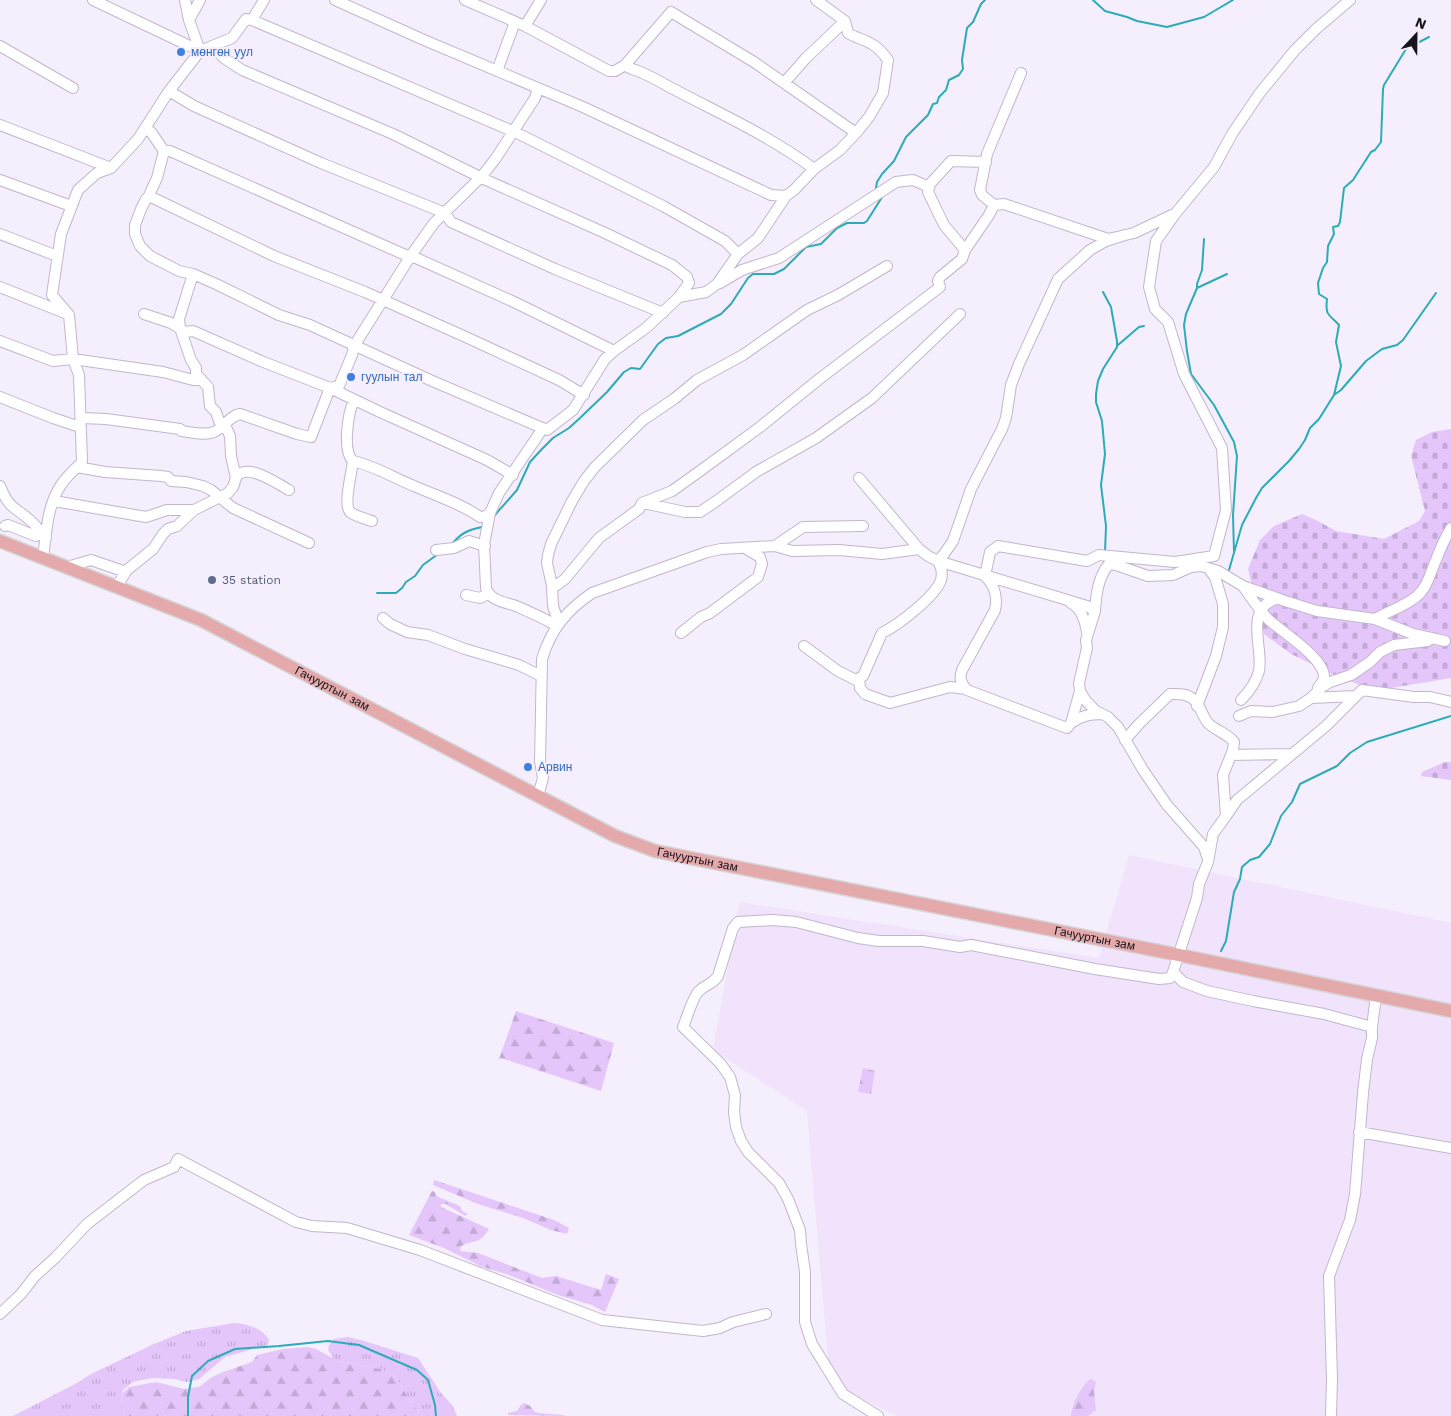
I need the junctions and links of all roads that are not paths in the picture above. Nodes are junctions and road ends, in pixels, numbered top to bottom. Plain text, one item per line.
1 (94, 0) edge
2 (185, 0) edge
3 (200, 0) edge
4 (264, 0) edge
5 (335, 0) edge
6 (465, 0) edge
7 (541, 0) edge
8 (816, 0) edge
9 (1350, 0) edge
10 (189, 20) junction
11 (252, 20) junction
12 (845, 21) junction
13 (515, 22) junction
14 (525, 26) junction
15 (0, 46) edge
16 (212, 46) junction
17 (200, 51) junction
18 (624, 65) junction
19 (496, 71) junction
20 (1021, 73) dead end
21 (784, 83) junction
22 (74, 88) dead end
23 (538, 90) junction
24 (169, 91) junction
25 (0, 125) edge
26 (145, 129) junction
27 (512, 132) junction
28 (856, 133) junction
29 (164, 151) junction
30 (986, 162) junction
31 (111, 168) junction
32 (814, 169) junction
33 (482, 176) junction
34 (0, 180) edge
35 (929, 187) junction
36 (786, 196) junction
37 (151, 197) junction
38 (994, 205) junction
39 (71, 206) junction
40 (445, 214) junction
41 (1175, 214) junction
42 (0, 234) edge
43 (1125, 235) junction
44 (965, 250) junction
45 (738, 254) junction
46 (57, 256) junction
47 (410, 257) junction
48 (887, 266) dead end
49 (192, 274) junction
50 (717, 284) junction
51 (0, 287) edge
52 (679, 297) junction
53 (384, 301) junction
54 (663, 313) junction
55 (144, 314) dead end
56 (960, 314) dead end
57 (69, 315) junction
58 (180, 328) junction
59 (0, 341) edge
60 (354, 346) junction
61 (614, 351) junction
62 (74, 359) junction
63 (202, 380) junction
64 (330, 388) junction
65 (584, 395) junction
66 (0, 397) edge
67 (354, 400) junction
68 (80, 422) junction
69 (224, 426) junction
70 (543, 428) junction
71 (353, 461) junction
72 (77, 466) junction
73 (513, 475) junction
74 (236, 477) junction
75 (859, 478) dead end
76 (0, 486) edge
77 (289, 490) dead end
78 (218, 497) junction
79 (54, 501) junction
80 (642, 503) junction
81 (194, 510) junction
82 (490, 512) junction
83 (372, 521) dead end
84 (5, 526) dead end
85 (863, 526) dead end
86 (1451, 528) edge
87 (46, 538) junction
88 (0, 542) edge
89 (309, 543) dead end
90 (485, 546) junction
91 (775, 546) junction
92 (744, 547) junction
93 (919, 549) junction
94 (436, 550) dead end
95 (43, 558) junction
96 (938, 561) junction
97 (67, 567) junction
98 (1208, 567) junction
99 (126, 572) junction
100 (985, 576) junction
101 (117, 586) junction
102 (552, 586) junction
103 (1243, 586) junction
104 (488, 594) junction
105 (466, 595) dead end
106 (1277, 598) junction
107 (1066, 599) junction
108 (1094, 611) junction
109 (1261, 612) junction
110 (383, 618) dead end
111 (1375, 619) junction
112 (560, 621) junction
113 (681, 633) dead end
114 (1086, 640) junction
115 (1448, 642) edge
116 (804, 646) dead end
117 (540, 676) junction
118 (859, 679) junction
119 (966, 689) junction
120 (1080, 691) junction
121 (1314, 694) junction
122 (1356, 696) junction
123 (1241, 700) dead end
124 (1451, 702) edge
125 (1197, 706) junction
126 (1102, 714) junction
127 (1239, 716) dead end
128 (1070, 723) junction
129 (1125, 740) junction
130 (1292, 754) junction
131 (1231, 755) junction
132 (538, 796) junction
133 (1226, 816) junction
134 (1208, 862) junction
135 (1179, 955) junction
136 (1173, 972) junction
137 (1376, 996) junction
138 (1451, 1011) edge
139 (1372, 1027) junction
140 (1359, 1132) junction
141 (1451, 1148) edge
142 (0, 1314) edge
143 (766, 1314) dead end
144 (878, 1416) edge
145 (1331, 1416) edge

1 - 17 street
2 - 10 street
3 - 10 street
4 - 11 street
5 - 19 street
6 - 13 street
7 - 14 street
8 - 12 street
9 - 41 street
10 - 17 street
11 - 16 street
11 - 27 street
12 - 21 street
12 - 28 street
13 - 14 street
13 - 19 street
14 - 18 street
15 - 22 street
16 - 17 street
16 - 33 street
17 - 24 street
18 - 21 street
18 - 32 street
19 - 23 street
20 - 30 street
21 - 28 street
23 - 27 street
23 - 36 street
24 - 26 street
24 - 40 street
25 - 31 street
26 - 29 street
26 - 31 street
27 - 33 street
27 - 45 street
28 - 32 street
29 - 37 street
29 - 47 street
30 - 35 street
30 - 38 street
31 - 39 street
32 - 36 street
33 - 40 street
33 - 52 street
34 - 39 street
35 - 44 street
35 - 50 street
36 - 45 street
37 - 49 street
37 - 53 street
38 - 43 street
38 - 44 street
39 - 46 street
40 - 47 street
40 - 54 street
41 - 43 street
41 - 100 street
42 - 46 street
43 - 96 street
44 - 80 street
45 - 50 street
46 - 57 street
47 - 53 street
47 - 61 street
48 - 102 street
49 - 58 street
49 - 60 street
50 - 52 street
51 - 57 street
52 - 54 street
53 - 60 street
53 - 65 street
54 - 61 street
55 - 58 street
56 - 80 street
57 - 62 street
58 - 63 street
58 - 64 street
59 - 62 street
60 - 64 street
60 - 70 street
61 - 65 street
62 - 63 street
62 - 68 street
63 - 69 street
64 - 67 street
64 - 69 street
65 - 70 street
66 - 68 street
67 - 71 street
67 - 73 street
68 - 69 street
68 - 72 street
69 - 74 street
70 - 73 street
71 - 82 street
71 - 83 street
72 - 78 street
72 - 79 street
73 - 82 street
74 - 77 street
74 - 78 street
75 - 93 street
76 - 87 street
78 - 81 street
78 - 89 street
79 - 81 street
79 - 87 street
80 - 102 street
81 - 99 street
82 - 90 street
84 - 87 street
85 - 91 street
86 - 111 street
87 - 95 street
88 - 95 main road, Гачууртын зам
90 - 94 street
90 - 104 street
91 - 92 street
91 - 93 street
92 - 112 street
92 - 113 street
93 - 96 street
95 - 97 main road, Гачууртын зам
96 - 100 street
96 - 118 street
97 - 99 street
97 - 101 main road, Гачууртын зам
98 - 103 street
98 - 108 street
98 - 125 street
99 - 101 street
100 - 107 street
100 - 119 street
101 - 132 main road, Гачууртын зам
102 - 112 street
103 - 106 street
103 - 109 street
104 - 105 street
104 - 112 street
106 - 109 street
106 - 111 street
107 - 108 street
107 - 114 street
108 - 114 street
109 - 121 street
109 - 123 street
110 - 117 street
111 - 115 street
112 - 117 street
114 - 120 street
115 - 121 street
116 - 118 street
117 - 132 street
118 - 119 street
119 - 128 street
120 - 126 street
120 - 128 street
121 - 122 street
121 - 127 street
122 - 124 street
122 - 130 street
125 - 129 street
125 - 131 street
126 - 128 street
126 - 129 street
129 - 134 street
130 - 131 street
130 - 133 street
131 - 133 street
132 - 135 main road, Гачууртын зам
133 - 134 street
134 - 135 street
135 - 136 street
135 - 137 main road, Гачууртын зам
136 - 139 street
136 - 144 street
137 - 138 main road, Гачууртын зам
137 - 139 street
139 - 140 street
140 - 141 street
140 - 145 street
142 - 143 street

